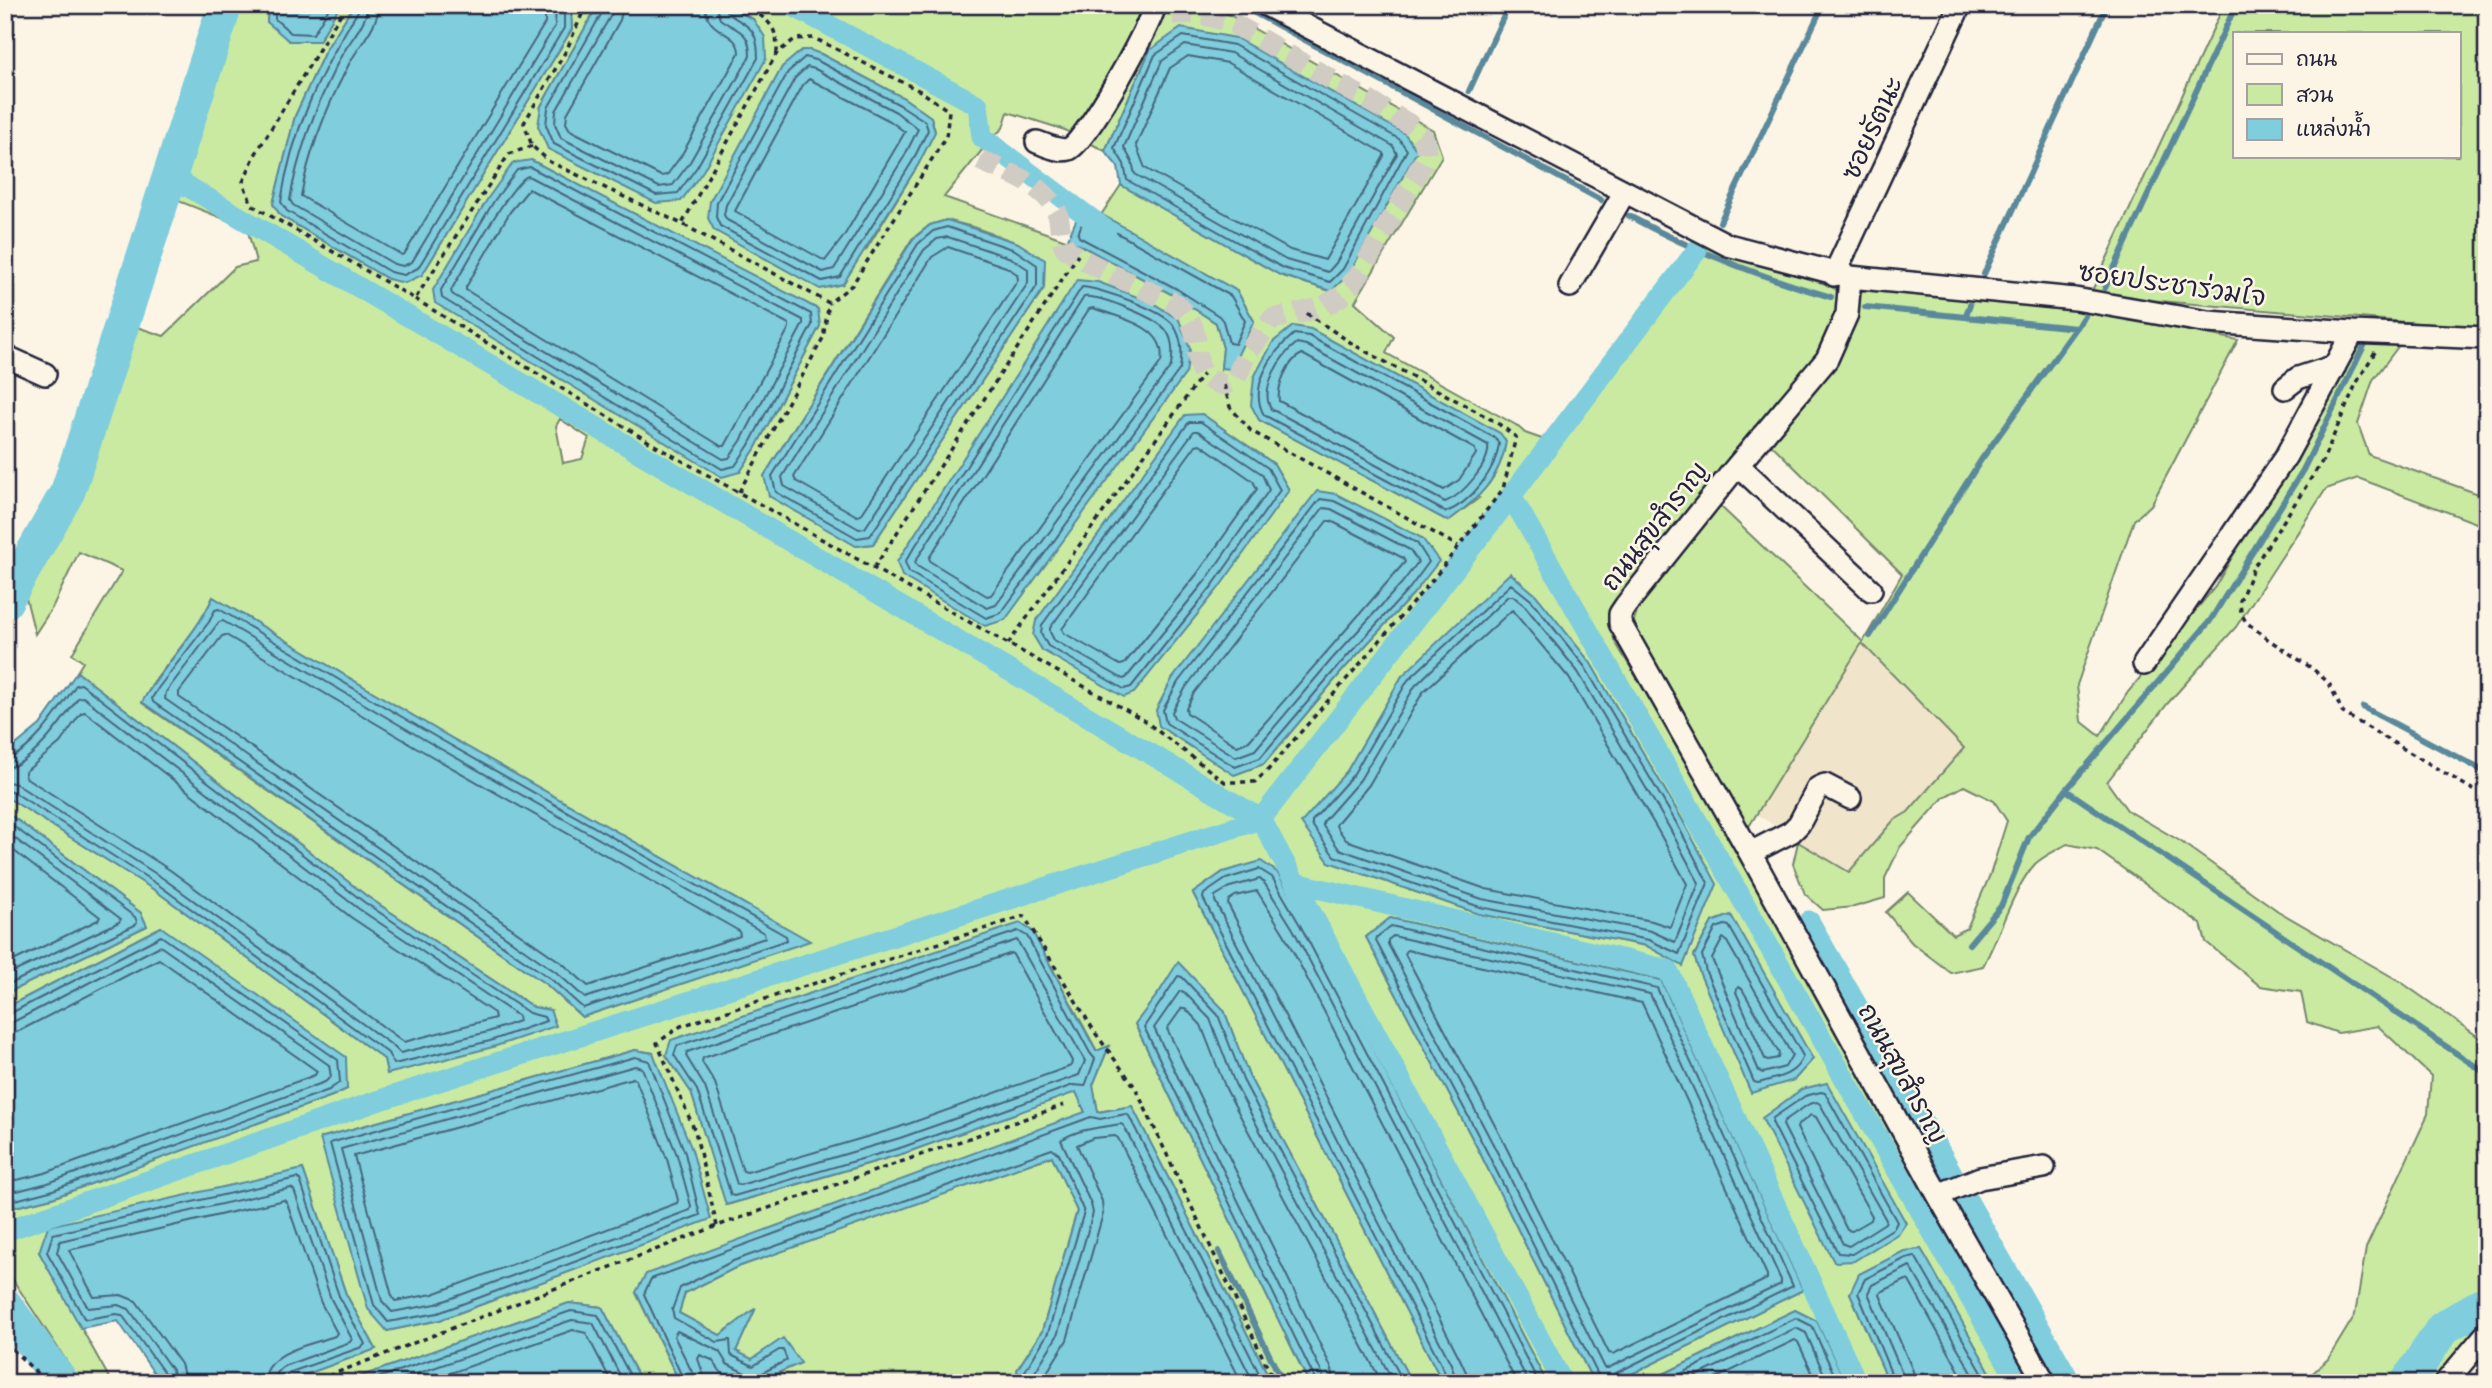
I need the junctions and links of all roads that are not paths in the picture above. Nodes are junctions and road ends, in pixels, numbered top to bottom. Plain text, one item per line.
1 (1155, 5) edge
2 (1266, 5) edge
3 (1960, 5) edge
4 (1037, 142) dead end
5 (1624, 193) junction
6 (1842, 276) junction
7 (1570, 286) dead end
8 (2353, 332) junction
9 (2487, 338) edge
10 (5, 356) edge
11 (2334, 366) junction
12 (45, 374) dead end
13 (2285, 388) dead end
14 (1738, 465) junction
15 (1871, 590) dead end
16 (2144, 664) dead end
17 (1850, 798) dead end
18 (1750, 853) junction
19 (2044, 1167) dead end
20 (1938, 1195) junction
21 (2487, 1333) edge
22 (2045, 1383) edge
23 (2445, 1383) edge

1 - 4 street
2 - 5 street
3 - 6 street, ซอยรัตนะ
5 - 6 street
5 - 7 street
6 - 8 street, ซอยประชาร่วมใจ
6 - 14 street, ถนนสุขสำราญ
8 - 9 street, ซอยประชาร่วมใจ
8 - 11 street
10 - 12 street
11 - 13 street
11 - 16 street
14 - 15 street
14 - 18 street, ถนนสุขสำราญ
17 - 18 street
18 - 20 street, ถนนสุขสำราญ
19 - 20 street
20 - 22 street, ถนนสุขสำราญ
21 - 23 street

